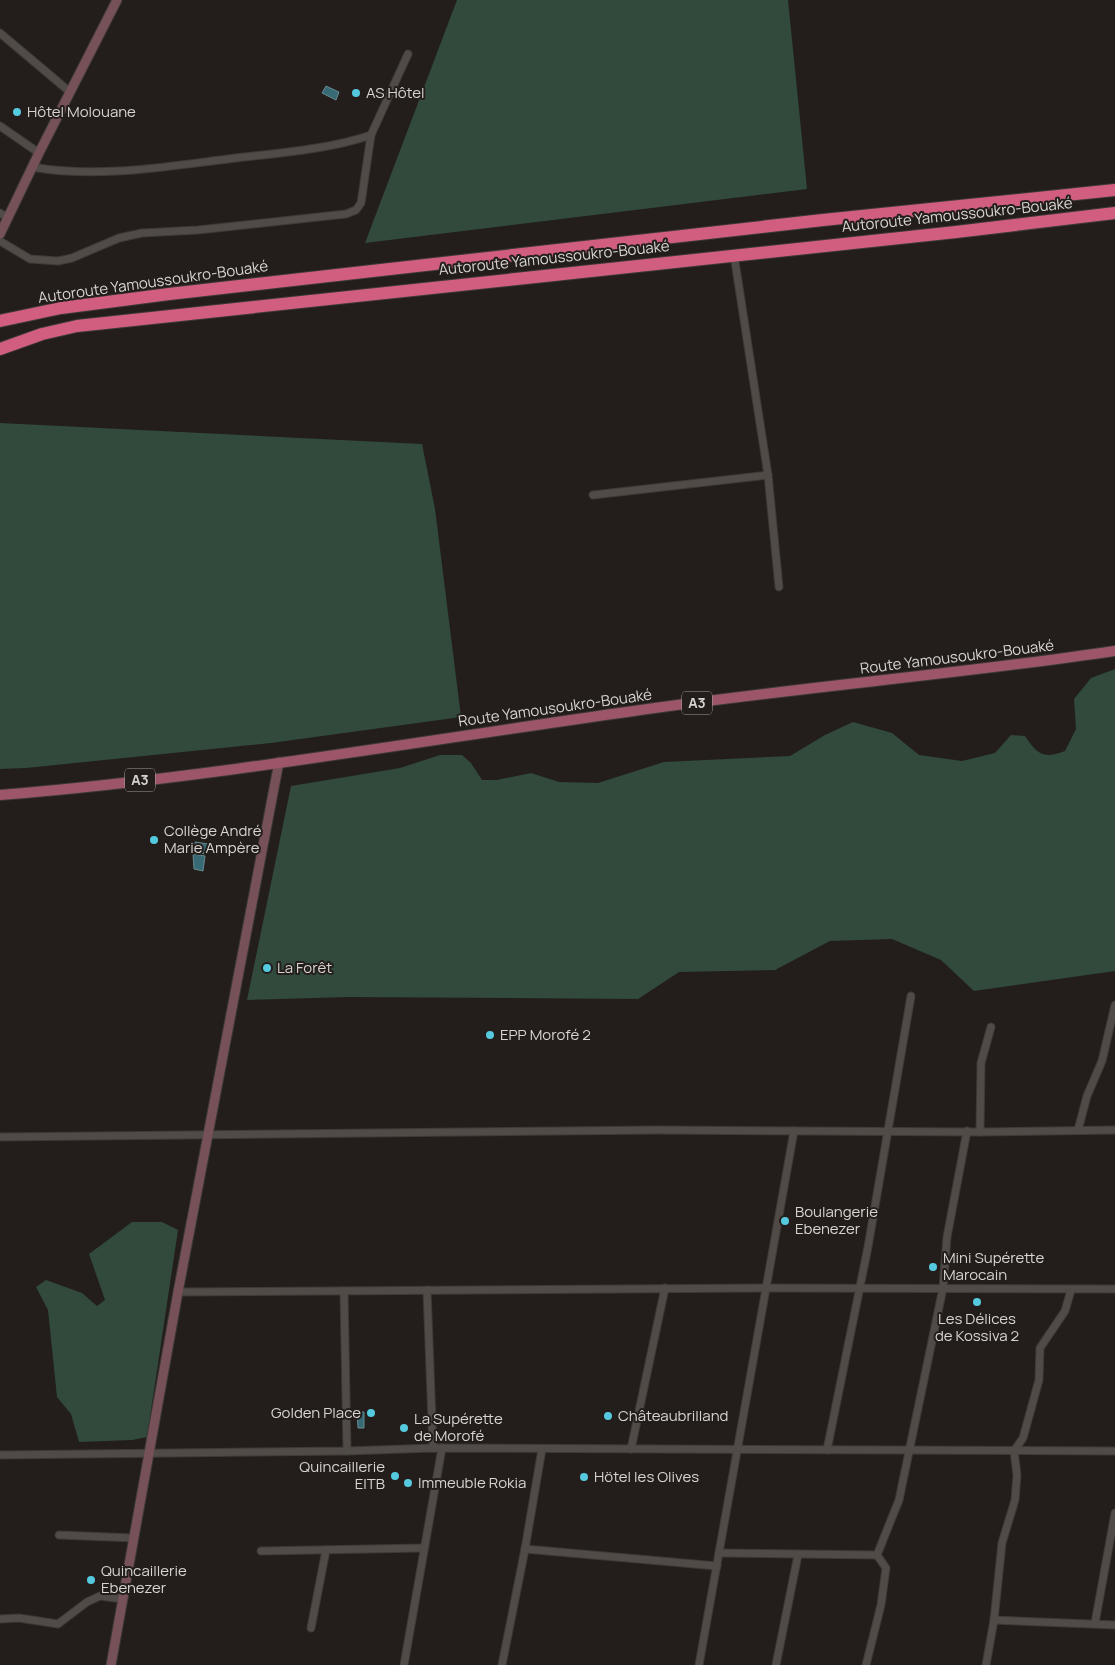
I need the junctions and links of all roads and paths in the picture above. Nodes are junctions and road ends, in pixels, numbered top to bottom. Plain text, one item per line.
1 (117, 0) edge
2 (0, 33) edge
3 (408, 54) dead end
4 (70, 92) junction
5 (0, 126) edge
6 (371, 135) junction
7 (39, 153) junction
8 (32, 167) junction
9 (1115, 190) edge
10 (1115, 213) edge
11 (4, 216) edge
12 (0, 234) edge
13 (0, 241) edge
14 (734, 255) junction
15 (0, 321) edge
16 (0, 350) edge
17 (768, 475) junction
18 (593, 495) dead end
19 (779, 587) dead end
20 (1115, 651) edge
21 (279, 762) junction
22 (0, 795) edge
23 (911, 996) dead end
24 (1115, 1005) edge
25 (991, 1027) dead end
26 (1078, 1130) junction
27 (1115, 1130) edge
28 (794, 1131) junction
29 (886, 1131) junction
30 (967, 1131) junction
31 (980, 1132) junction
32 (208, 1135) junction
33 (0, 1137) edge
34 (665, 1288) junction
35 (765, 1288) junction
36 (858, 1288) junction
37 (942, 1288) junction
38 (1115, 1289) edge
39 (428, 1290) junction
40 (1071, 1290) junction
41 (344, 1291) junction
42 (178, 1292) junction
43 (433, 1448) junction
44 (442, 1448) junction
45 (542, 1449) junction
46 (631, 1449) junction
47 (736, 1449) junction
48 (827, 1450) junction
49 (908, 1450) junction
50 (347, 1451) junction
51 (1014, 1451) junction
52 (1115, 1451) edge
53 (149, 1454) junction
54 (0, 1455) edge
55 (1115, 1513) edge
56 (59, 1535) dead end
57 (134, 1538) junction
58 (424, 1548) junction
59 (526, 1549) junction
60 (326, 1550) junction
61 (261, 1551) dead end
62 (719, 1553) junction
63 (877, 1554) junction
64 (798, 1555) junction
65 (717, 1566) junction
66 (123, 1599) junction
67 (0, 1619) edge
68 (994, 1620) junction
69 (1095, 1623) junction
70 (1115, 1625) edge
71 (311, 1628) dead end
72 (111, 1665) edge
73 (404, 1665) edge
74 (502, 1665) edge
75 (699, 1665) edge
76 (776, 1665) edge
77 (866, 1665) edge
78 (986, 1665) edge

1 - 4 street
2 - 4 street
3 - 6 street
4 - 7 street
5 - 7 street
6 - 8 street
6 - 13 street
7 - 8 street
8 - 11 street
9 - 15 highway, Autoroute Yamoussoukro-Bouaké
10 - 14 highway, Autoroute Yamoussoukro-Bouaké
11 - 12 street
14 - 16 highway, Autoroute Yamoussoukro-Bouaké
14 - 17 street
17 - 18 street
17 - 19 street
20 - 21 main road, Route Yamousoukro-Bouaké / A3
21 - 22 main road, Route Yamousoukro-Bouaké / A3
21 - 32 street
23 - 29 street
24 - 26 street
25 - 31 street
26 - 27 street
26 - 31 street
28 - 29 street
28 - 32 street
28 - 35 street
29 - 30 street
29 - 36 street
30 - 31 street
30 - 37 street
32 - 33 street
32 - 42 street
34 - 35 street
34 - 39 street
34 - 46 street
35 - 36 street
35 - 47 street
36 - 37 street
36 - 48 street
37 - 40 street
37 - 49 street
38 - 40 street
39 - 41 street
39 - 43 street
40 - 51 street
41 - 42 street
41 - 50 street
42 - 53 street
43 - 44 street
43 - 50 street
44 - 45 street
44 - 58 street
45 - 46 street
45 - 59 street
46 - 47 street
47 - 48 street
47 - 62 street
48 - 49 street
49 - 51 street
49 - 63 street
50 - 53 street
51 - 52 street
51 - 68 street
53 - 54 street
53 - 57 street
55 - 69 street
56 - 57 street
57 - 66 street
58 - 60 street
58 - 73 street
59 - 65 street
59 - 74 street
60 - 61 street
60 - 71 street
62 - 64 street
62 - 65 street
63 - 64 street
63 - 77 street
64 - 76 street
65 - 75 street
66 - 67 street
66 - 72 street
68 - 69 street
68 - 78 street
69 - 70 street

